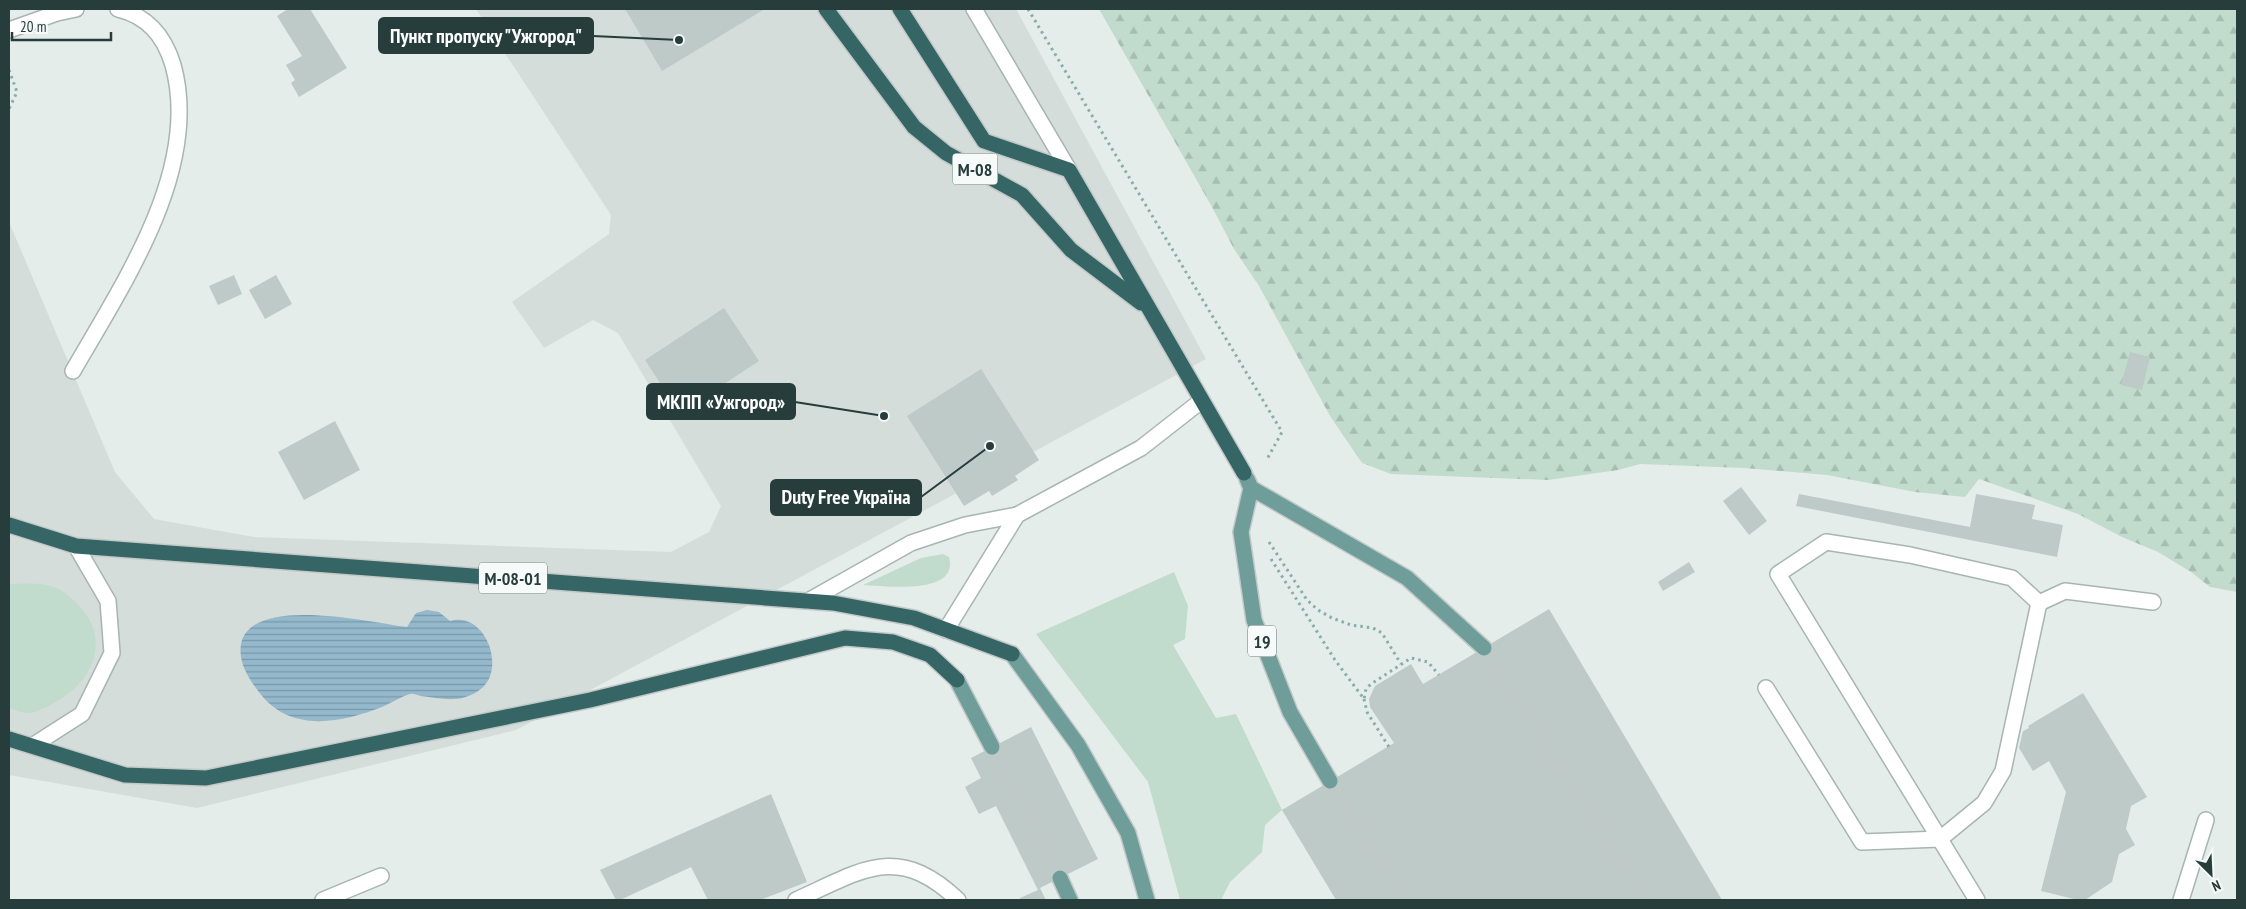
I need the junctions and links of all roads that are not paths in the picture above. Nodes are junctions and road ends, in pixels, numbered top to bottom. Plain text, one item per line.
1 (76, 9) edge
2 (118, 9) edge
3 (826, 9) edge
4 (900, 9) edge
5 (974, 9) edge
6 (9, 30) edge
7 (1069, 170) junction
8 (1146, 307) junction
9 (73, 371) dead end
10 (1201, 401) junction
11 (1244, 474) joint
12 (1252, 488) junction
13 (1017, 516) junction
14 (9, 525) edge
15 (76, 546) junction
16 (808, 601) junction
17 (2153, 602) dead end
18 (2039, 603) junction
19 (946, 630) junction
20 (1484, 648) tunnel mouth
21 (1012, 654) joint
22 (957, 680) joint
23 (1766, 688) dead end
24 (9, 739) edge
25 (32, 746) junction
26 (992, 747) tunnel mouth
27 (1330, 781) tunnel mouth
28 (2206, 820) dead end
29 (1940, 840) junction
30 (381, 876) dead end
31 (1060, 878) tunnel mouth
32 (323, 900) edge
33 (796, 900) edge
34 (958, 900) edge
35 (1070, 900) edge
36 (1147, 900) edge
37 (1977, 900) edge
38 (2181, 900) edge

1 - 6 street
2 - 9 street
3 - 8 highway, М-08
4 - 7 highway, М-08
5 - 7 street
7 - 8 highway, М-08
8 - 10 highway, М-08
10 - 11 highway, М-08
10 - 13 street
11 - 12 main road
12 - 20 main road
12 - 27 main road, 19
13 - 16 street
13 - 19 street
14 - 15 highway, М-08-01
15 - 16 highway, М-08-01
15 - 25 street
16 - 19 highway, М-08-01
17 - 18 street
18 - 29 street
18 - 29 street
19 - 21 highway, М-08-01
21 - 36 main road
22 - 25 highway
22 - 26 main road
23 - 29 street
24 - 25 highway
28 - 38 street
29 - 37 street
30 - 32 street
31 - 35 main road
33 - 34 street

